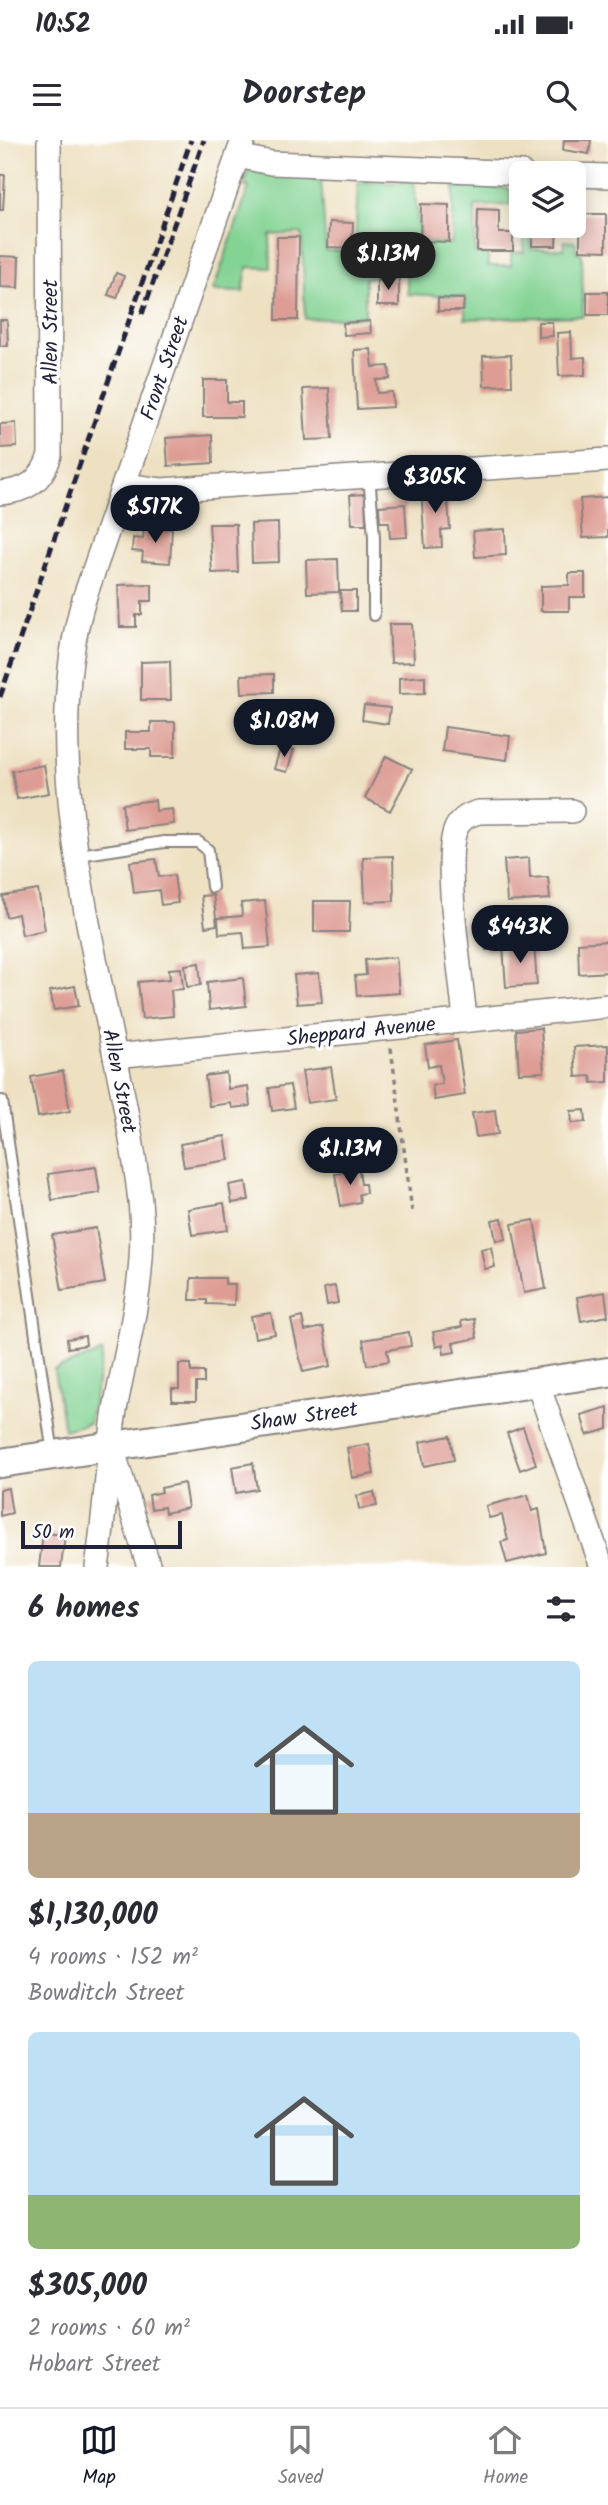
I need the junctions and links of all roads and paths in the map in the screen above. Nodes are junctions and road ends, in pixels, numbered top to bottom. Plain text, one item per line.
1 (49, 140) edge
2 (241, 148) edge
3 (509, 172) edge
4 (586, 175) edge
5 (608, 176) edge
6 (608, 460) edge
7 (369, 474) junction
8 (124, 485) junction
9 (0, 494) edge
10 (85, 596) joint
11 (374, 615) dead end
12 (572, 811) dead end
13 (79, 855) junction
14 (212, 887) dead end
15 (608, 1006) edge
16 (465, 1020) junction
17 (389, 1028) junction
18 (115, 1056) junction
19 (2, 1101) dead end
20 (412, 1211) dead end
21 (608, 1372) edge
22 (537, 1382) junction
23 (111, 1444) junction
24 (53, 1454) junction
25 (0, 1463) edge
26 (97, 1567) edge
27 (149, 1567) edge
28 (603, 1567) edge

1 - 9 street, Allen Street
2 - 3 street
2 - 8 street, Front Street
4 - 5 street
6 - 7 street
7 - 8 street
7 - 11 lane
8 - 10 street, Front Street
10 - 13 street, Allen Street
12 - 16 street
13 - 14 lane
13 - 18 street, Allen Street
15 - 16 street, Sheppard Avenue
16 - 17 street, Sheppard Avenue
17 - 18 street, Sheppard Avenue
17 - 20 path
18 - 23 street, Allen Street
19 - 24 lane
21 - 22 street, Shaw Street
22 - 23 street, Shaw Street
22 - 28 street
23 - 24 street, Shaw Street
23 - 26 street, Allen Street
23 - 27 street
24 - 25 street, Shaw Street

